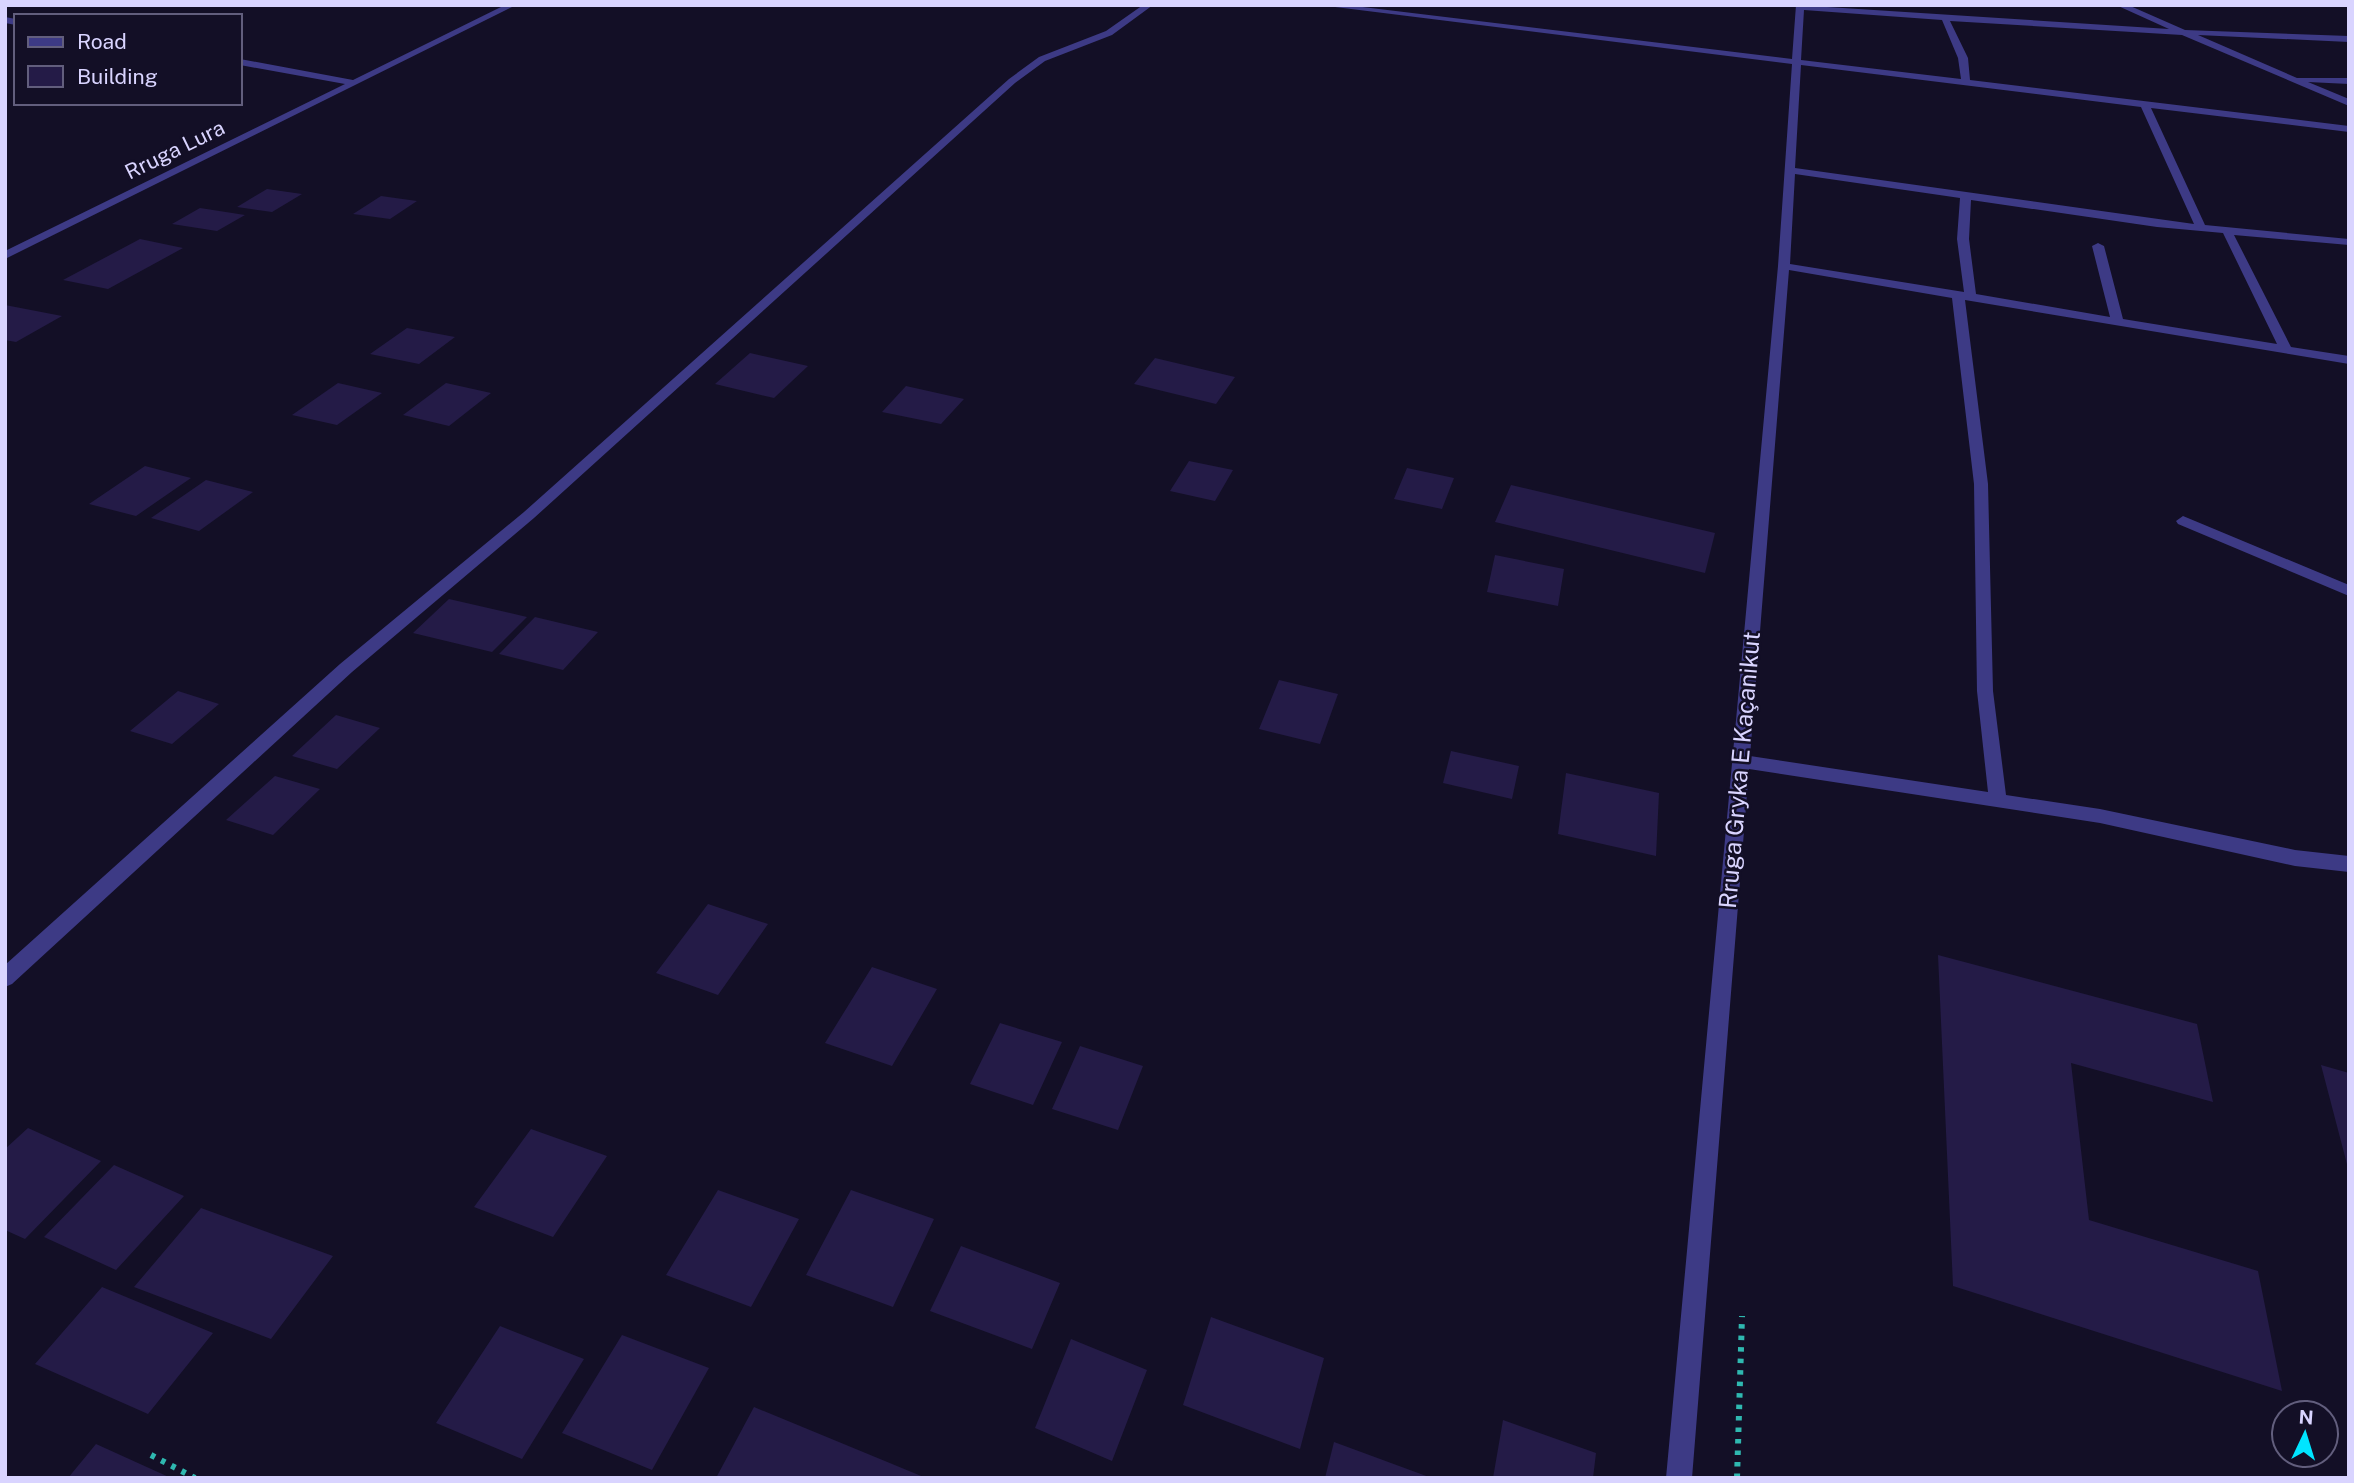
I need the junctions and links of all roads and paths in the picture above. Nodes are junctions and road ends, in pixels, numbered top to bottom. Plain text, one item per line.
1 (512, 5) edge
2 (1149, 5) edge
3 (1323, 5) edge
4 (2120, 5) edge
5 (1800, 6) edge
6 (1944, 16) junction
7 (2185, 33) junction
8 (2349, 39) edge
9 (242, 62) edge
10 (1795, 63) junction
11 (2291, 78) junction
12 (2349, 81) edge
13 (354, 83) junction
14 (1966, 83) junction
15 (2349, 103) edge
16 (2145, 106) junction
17 (2349, 129) edge
18 (1788, 170) junction
19 (1966, 196) junction
20 (2200, 228) junction
21 (2227, 231) junction
22 (2349, 242) edge
23 (2098, 246) dead end
24 (5, 256) edge
25 (1784, 265) junction
26 (1964, 295) junction
27 (2117, 320) junction
28 (2286, 349) junction
29 (2349, 360) edge
30 (2183, 522) dead end
31 (2349, 591) edge
32 (1741, 761) junction
33 (1998, 800) junction
34 (2349, 864) edge
35 (5, 978) edge
36 (1742, 1316) dead end
37 (151, 1455) dead end
38 (195, 1478) edge
39 (1679, 1478) edge
40 (1737, 1478) edge

1 - 13 street, Rruga Lura
2 - 35 street
3 - 10 street
4 - 7 street
5 - 6 street
5 - 10 street, Rruga Gryka E Kaçanikut
6 - 7 street
6 - 14 street
7 - 8 street
7 - 11 street
9 - 13 street
10 - 14 street
10 - 18 street, Rruga Gryka E Kaçanikut
11 - 12 street
11 - 15 street
13 - 24 street, Rruga Lura
14 - 16 street
16 - 17 street
16 - 20 street
18 - 19 street
18 - 25 street, Rruga Gryka E Kaçanikut
19 - 20 street
19 - 26 street
20 - 21 street
21 - 22 street
21 - 28 street
23 - 27 street
25 - 26 street
25 - 32 street, Rruga Gryka E Kaçanikut
26 - 27 street
26 - 33 street
27 - 28 street
28 - 29 street
30 - 31 street
32 - 33 street
32 - 39 street, Rruga Gryka E Kaçanikut
33 - 34 street
36 - 40 path
37 - 38 path

